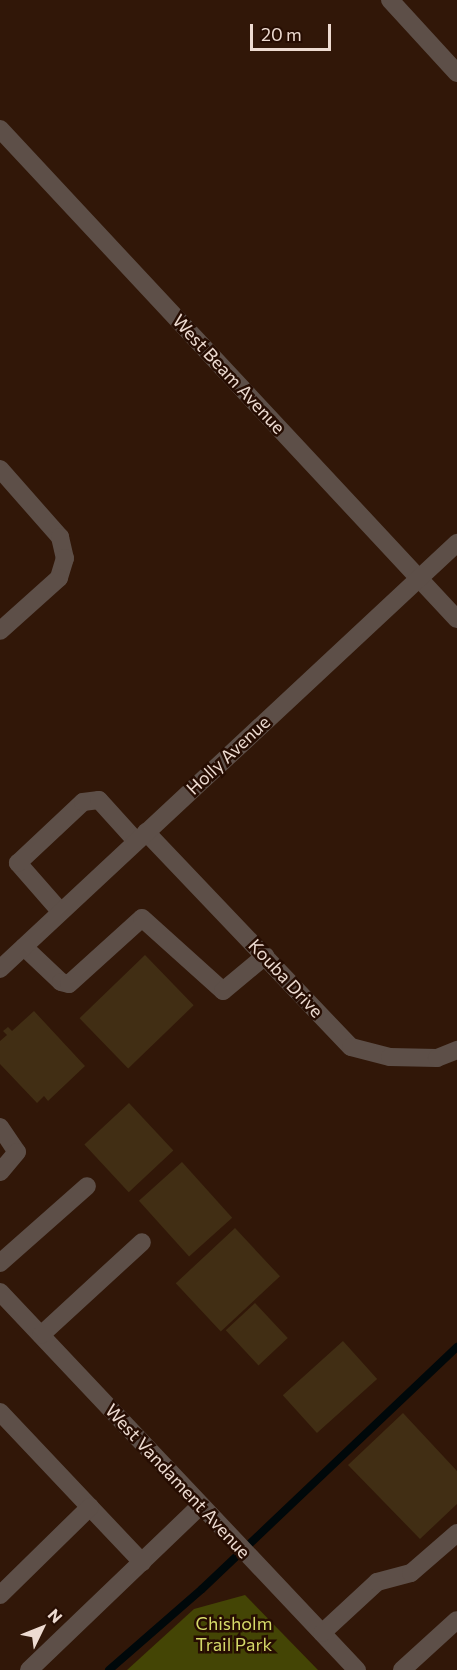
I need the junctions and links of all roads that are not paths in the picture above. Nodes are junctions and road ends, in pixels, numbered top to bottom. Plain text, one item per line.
1 (390, 0) edge
2 (457, 73) edge
3 (0, 129) edge
4 (0, 469) edge
5 (457, 543) edge
6 (419, 577) junction
7 (457, 619) edge
8 (0, 631) edge
9 (141, 836) junction
10 (60, 911) junction
11 (24, 947) junction
12 (265, 956) junction
13 (1, 966) edge
14 (457, 1050) edge
15 (0, 1127) edge
16 (0, 1172) edge
17 (87, 1186) dead end
18 (142, 1242) dead end
19 (0, 1263) edge
20 (0, 1292) edge
21 (41, 1335) junction
22 (0, 1412) edge
23 (201, 1505) junction
24 (90, 1507) junction
25 (457, 1533) edge
26 (142, 1562) junction
27 (0, 1595) edge
28 (457, 1620) edge
29 (322, 1634) junction
30 (29, 1670) edge
31 (357, 1670) edge
32 (402, 1670) edge

1 - 2 street
3 - 6 street, West Beam Avenue
4 - 8 street
5 - 6 street, Holly Avenue
6 - 7 street, West Beam Avenue
6 - 9 street, Holly Avenue
9 - 10 street, Holly Avenue
9 - 10 street, Kouba Drive
9 - 12 street, Kouba Drive
10 - 11 street, Holly Avenue
11 - 12 street
11 - 13 street, Holly Avenue
12 - 14 street, Kouba Drive
15 - 16 street
17 - 19 street
18 - 21 street
20 - 21 street, West Vandament Avenue
21 - 23 street, West Vandament Avenue
22 - 24 street
23 - 26 street
23 - 29 street, West Vandament Avenue
24 - 26 street
24 - 27 street
25 - 29 street
26 - 30 street
28 - 32 street
29 - 31 street, West Vandament Avenue

